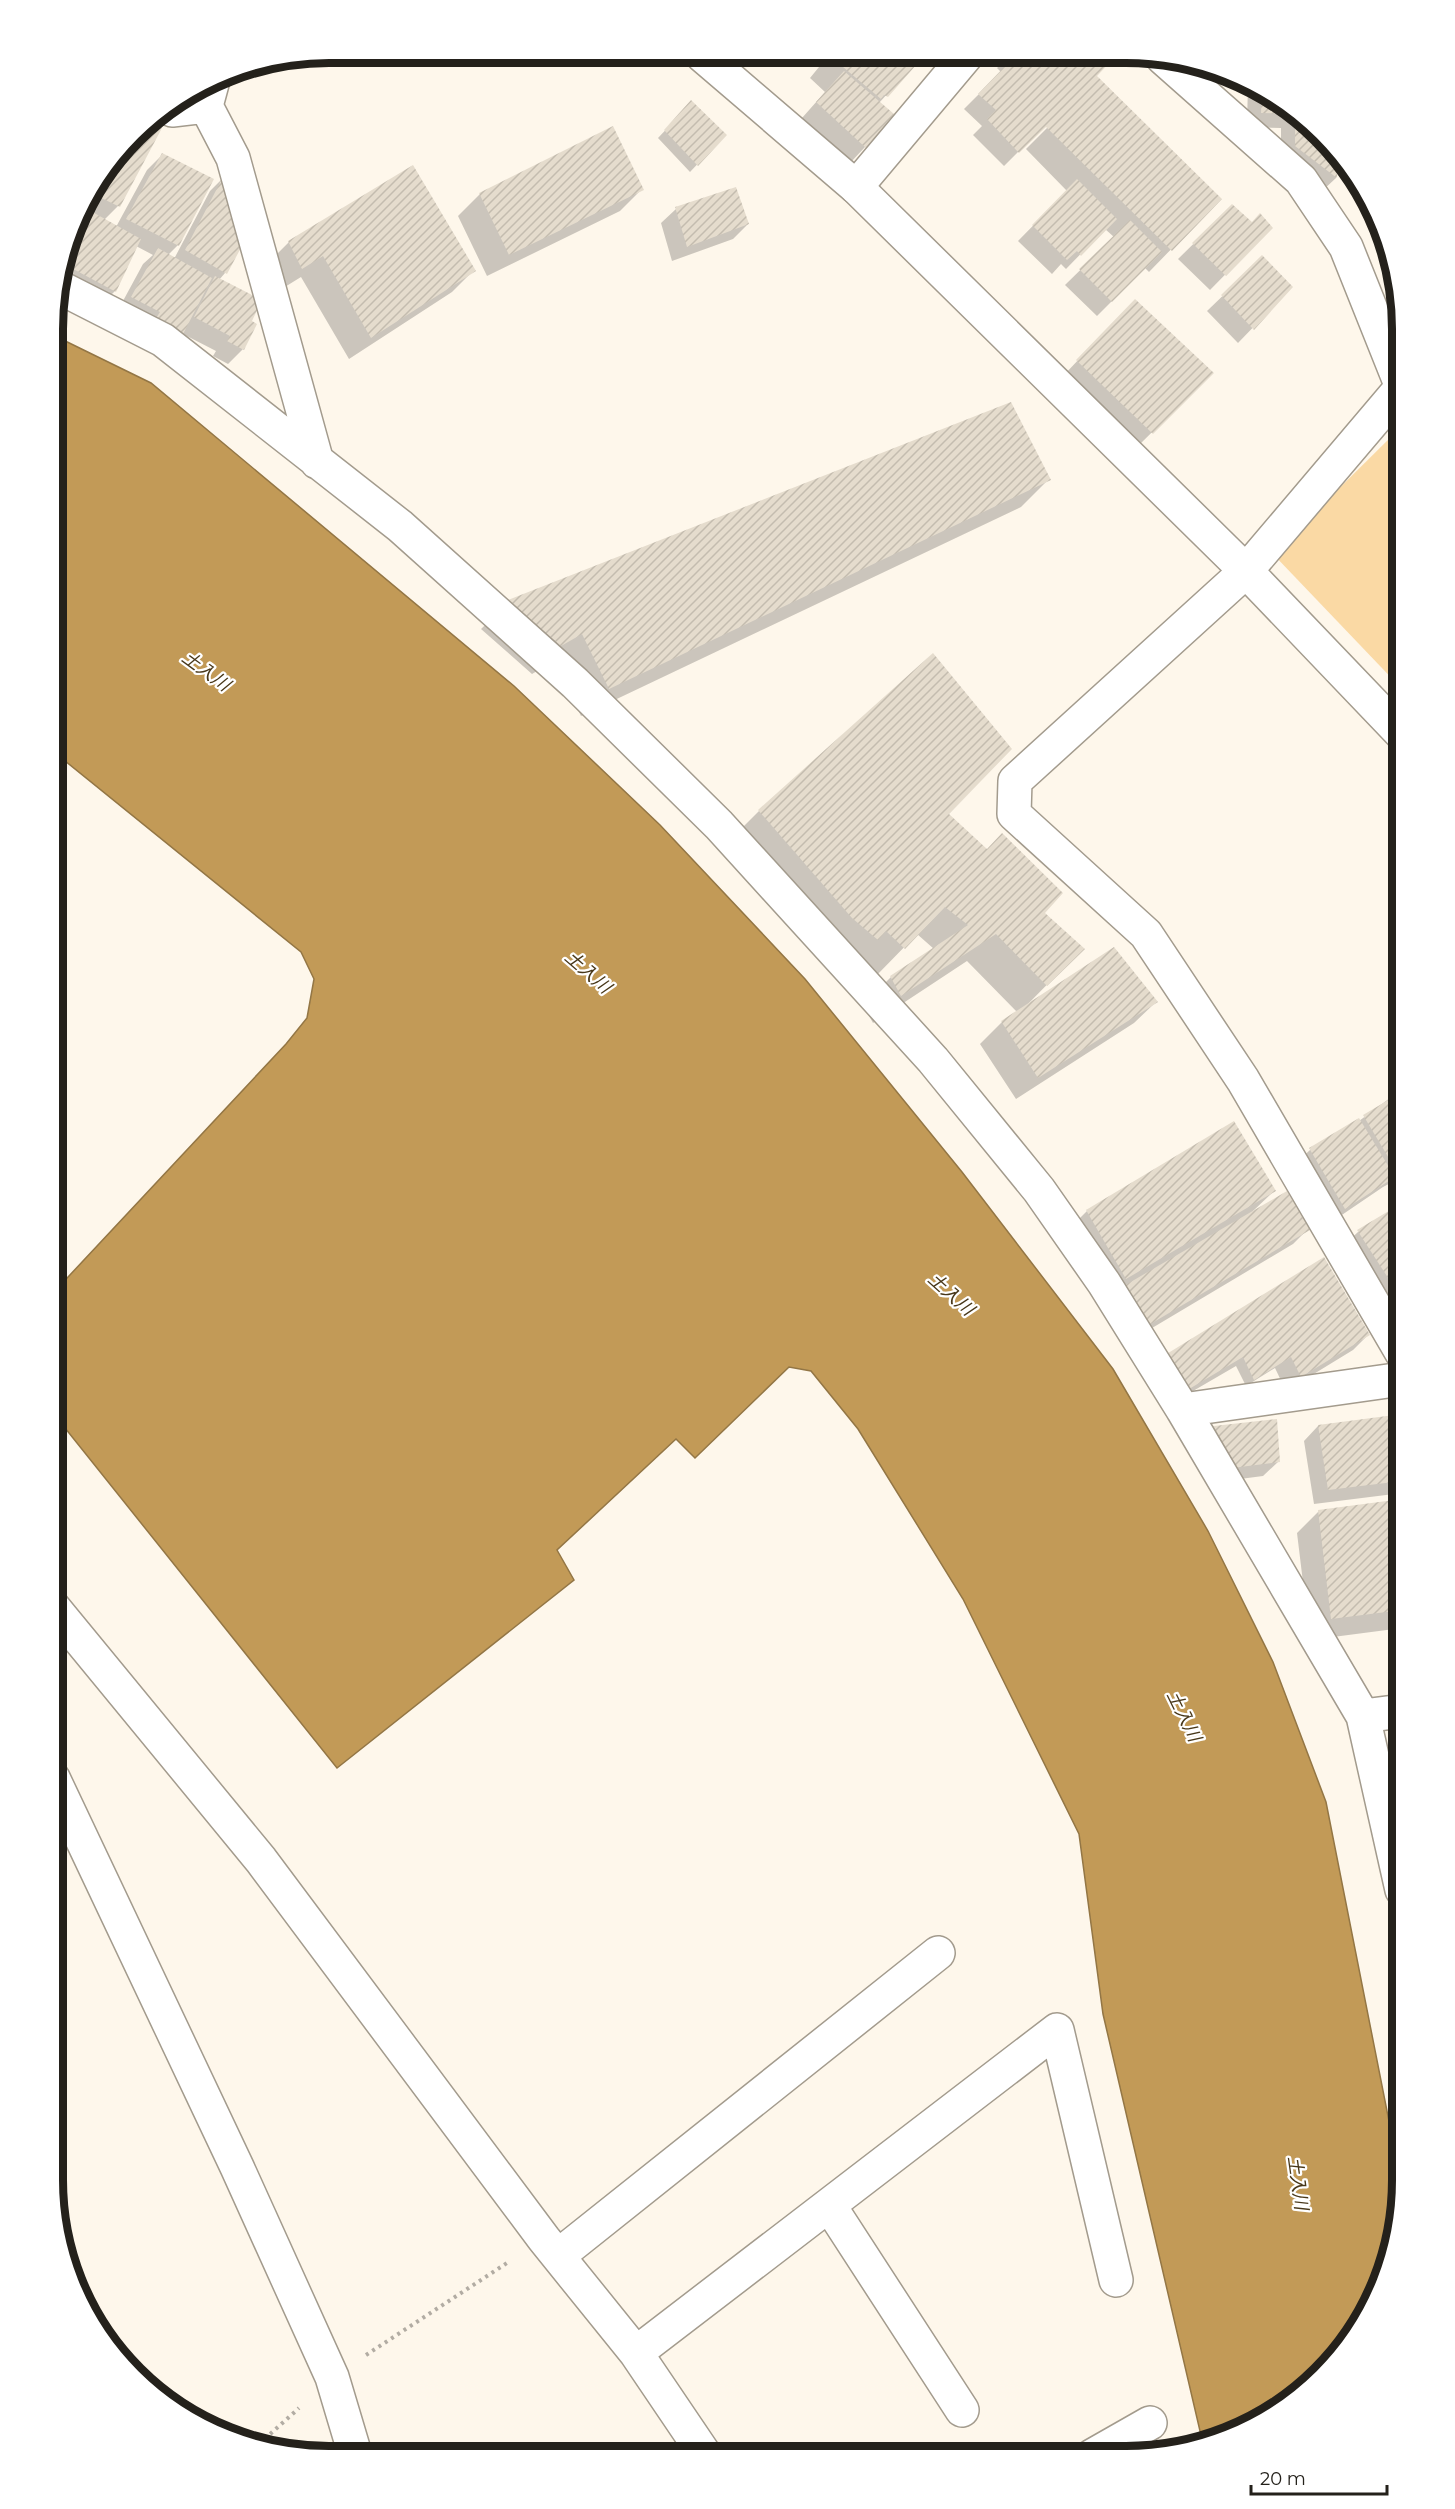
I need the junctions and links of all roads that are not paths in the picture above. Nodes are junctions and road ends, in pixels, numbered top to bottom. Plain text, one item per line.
1 (711, 63) edge
2 (960, 63) edge
3 (1173, 67) edge
4 (209, 93) edge
5 (856, 187) junction
6 (66, 290) edge
7 (1392, 362) edge
8 (1392, 399) edge
9 (317, 462) junction
10 (1246, 571) junction
11 (1392, 724) edge
12 (1392, 1336) edge
13 (1392, 1380) edge
14 (1183, 1410) junction
15 (63, 1619) edge
16 (1392, 1712) edge
17 (1363, 1716) junction
18 (63, 1799) edge
19 (1392, 1845) edge
20 (938, 1953) dead end
21 (828, 2205) junction
22 (551, 2248) junction
23 (1116, 2280) dead end
24 (636, 2353) junction
25 (962, 2410) dead end
26 (1150, 2423) dead end
27 (353, 2446) edge
28 (699, 2446) edge
29 (1110, 2446) edge

1 - 5 street
2 - 5 street
3 - 7 street
4 - 9 street
5 - 10 street
6 - 9 street
8 - 10 street
9 - 14 street
10 - 11 street
10 - 12 street
13 - 14 street
14 - 17 street
15 - 22 street
16 - 17 street
17 - 19 street
18 - 27 street
20 - 22 street
21 - 23 street
21 - 24 street
21 - 25 street
22 - 24 street
24 - 28 street
26 - 29 street

